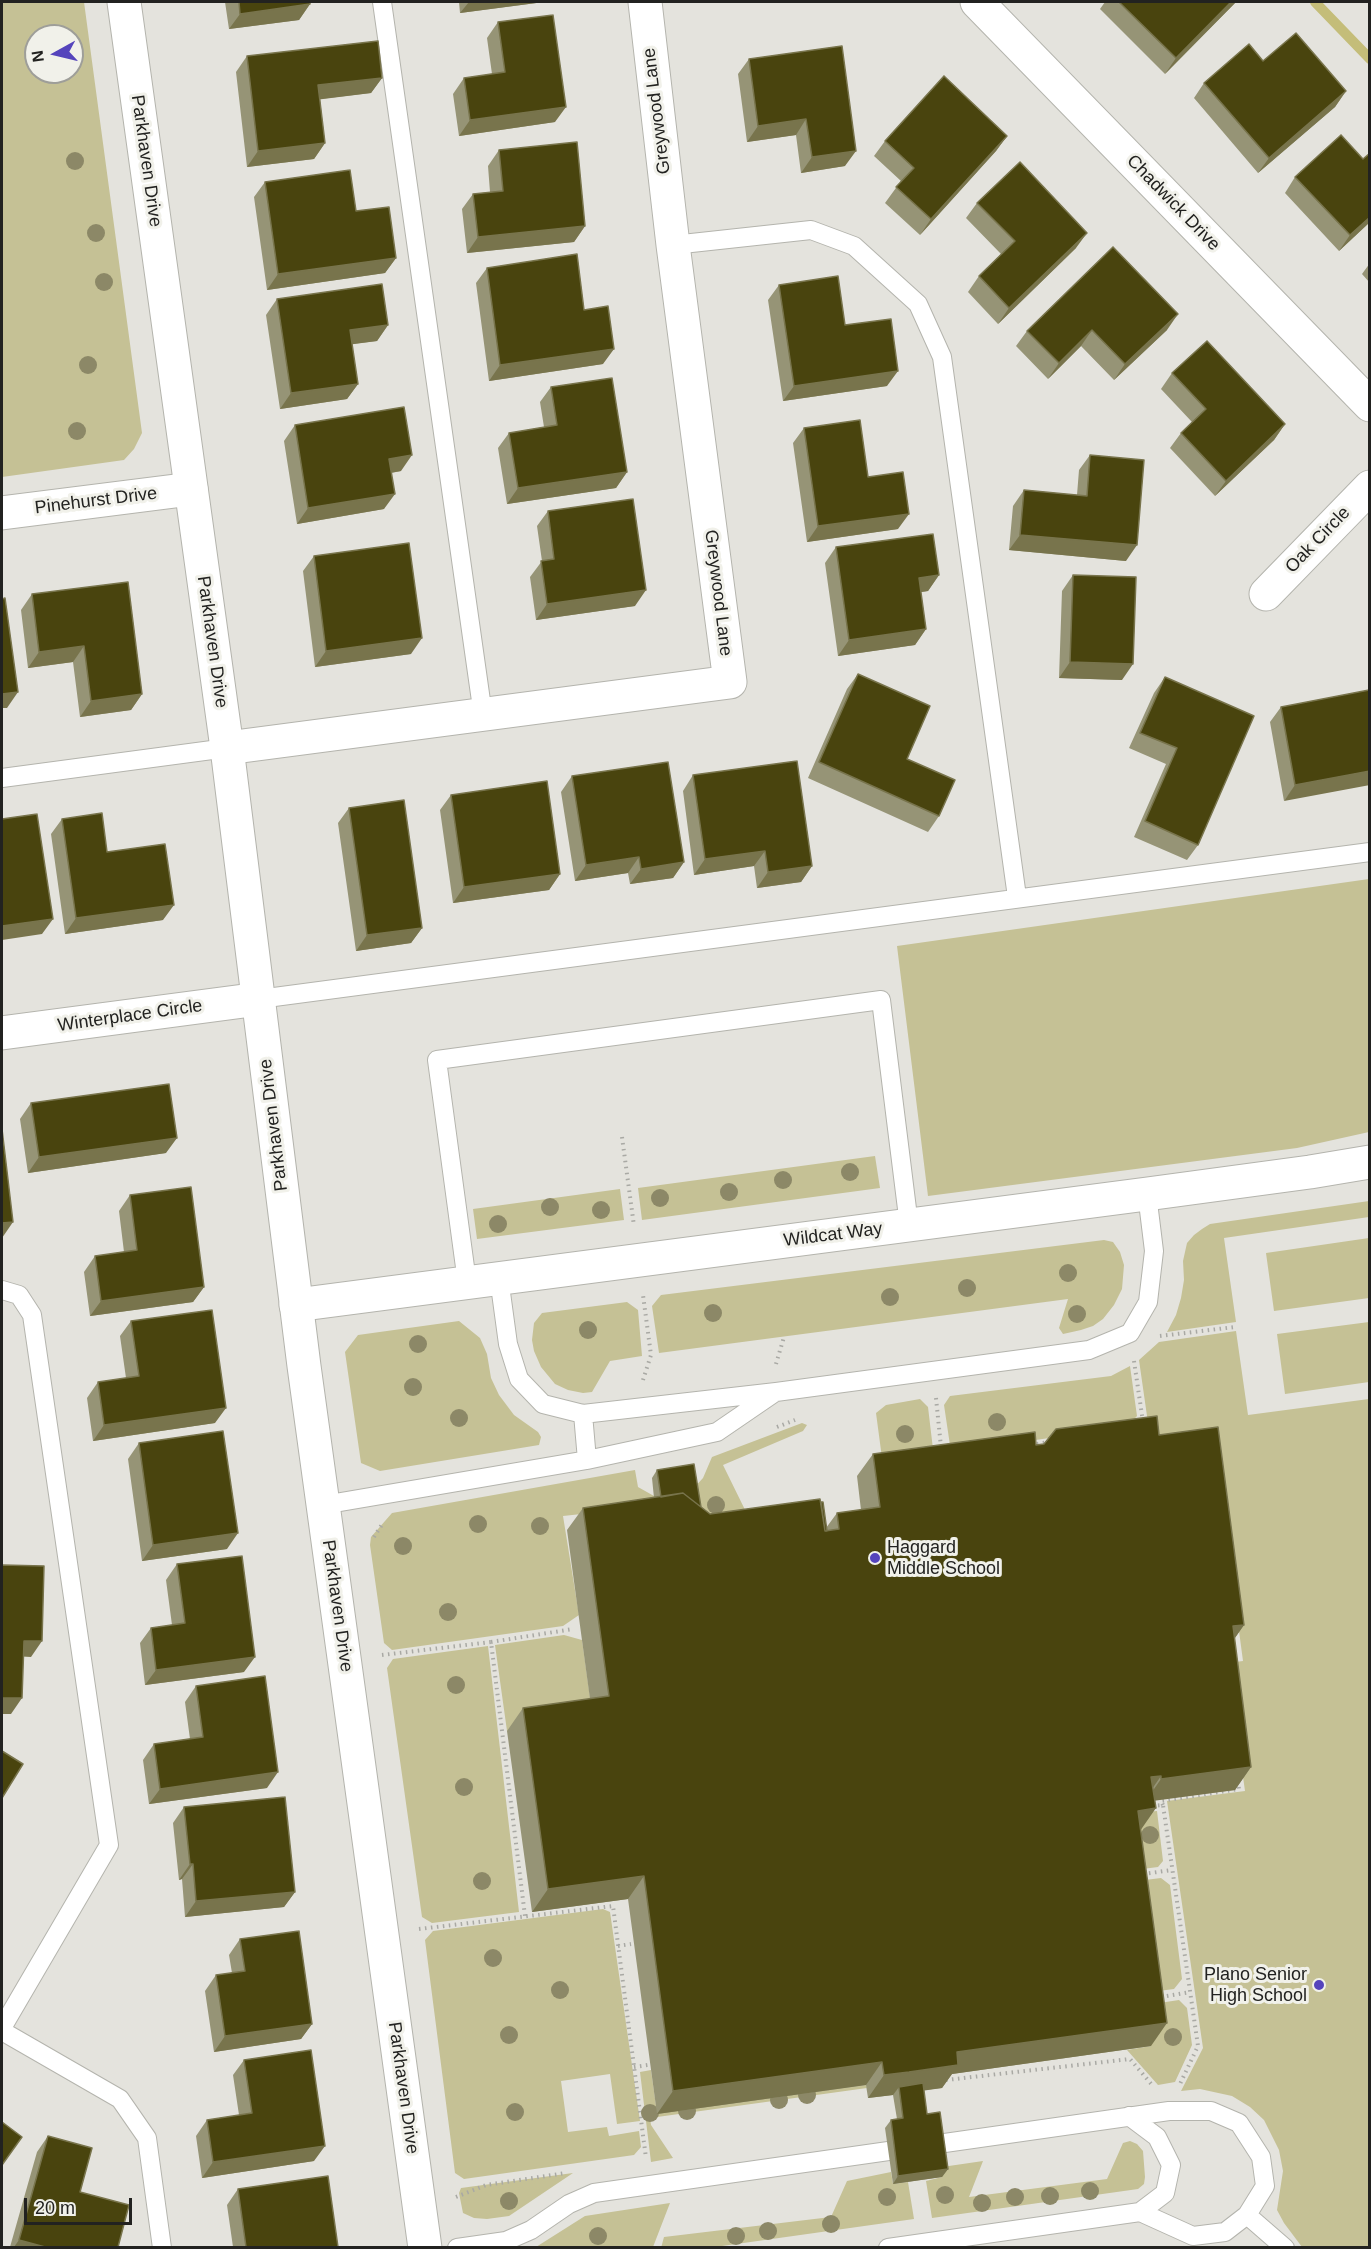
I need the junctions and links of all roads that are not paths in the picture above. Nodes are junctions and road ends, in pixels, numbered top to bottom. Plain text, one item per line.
1 (124, 2) edge
2 (382, 2) edge
3 (645, 2) edge
4 (977, 2) edge
5 (673, 245) junction
6 (1370, 405) edge
7 (1370, 487) edge
8 (191, 489) junction
9 (2, 513) edge
10 (1266, 594) dead end
11 (483, 715) junction
12 (227, 748) junction
13 (2, 778) edge
14 (1370, 852) edge
15 (1017, 897) junction
16 (259, 999) junction
17 (2, 1033) edge
18 (1370, 1162) edge
19 (1146, 1194) junction
20 (909, 1225) junction
21 (499, 1278) junction
22 (467, 1282) junction
23 (2, 1290) edge
24 (296, 1305) junction
25 (776, 1392) junction
26 (583, 1414) junction
27 (587, 1460) junction
28 (323, 1505) junction
29 (2, 2030) edge
30 (1129, 2116) junction
31 (1140, 2212) junction
32 (1248, 2215) junction
33 (162, 2247) edge
34 (425, 2247) edge
35 (458, 2247) edge
36 (888, 2247) edge
37 (1285, 2247) edge

1 - 8 street, Parkhaven Drive
2 - 11 lane
3 - 5 street, Greywood Lane
4 - 6 street, Chadwick Drive
5 - 11 street, Greywood Lane
5 - 15 lane
7 - 10 street, Oak Circle
8 - 9 street, Pinehurst Drive
8 - 12 street, Parkhaven Drive
11 - 12 street, Greywood Lane
12 - 13 lane
12 - 16 street, Parkhaven Drive
14 - 15 lane
15 - 16 lane
16 - 17 street, Winterplace Circle
16 - 24 street, Parkhaven Drive
18 - 19 street, Wildcat Way
19 - 20 street, Wildcat Way
19 - 25 lane
20 - 21 street, Wildcat Way
20 - 22 lane
21 - 22 street, Wildcat Way
21 - 26 lane
22 - 24 street, Wildcat Way
23 - 29 lane
24 - 28 street, Parkhaven Drive
25 - 26 lane
25 - 27 lane
26 - 27 lane
27 - 28 lane
28 - 34 street, Parkhaven Drive
29 - 33 lane
30 - 31 lane
30 - 32 lane
30 - 35 lane
31 - 32 lane
31 - 36 lane
32 - 37 lane

